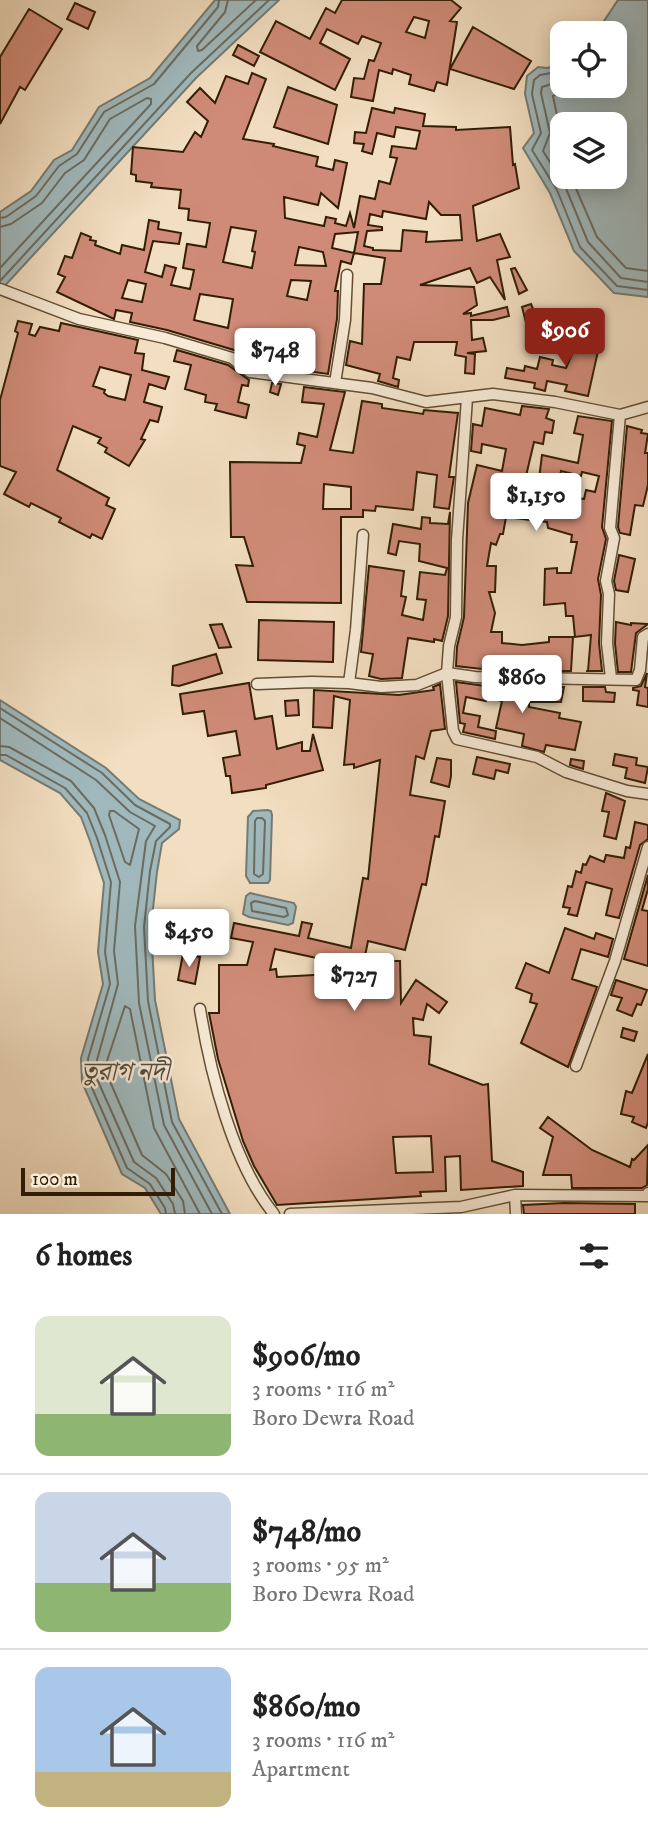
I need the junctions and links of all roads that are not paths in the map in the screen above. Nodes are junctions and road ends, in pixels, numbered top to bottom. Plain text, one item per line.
1 (347, 275) dead end
2 (2, 290) edge
3 (335, 383) junction
4 (467, 398) junction
5 (648, 407) edge
6 (620, 415) junction
7 (363, 536) dead end
8 (648, 634) edge
9 (447, 673) junction
10 (611, 678) junction
11 (349, 683) junction
12 (257, 684) dead end
13 (648, 794) edge
14 (648, 847) edge
15 (200, 1009) dead end
16 (576, 1066) dead end
17 (648, 1194) edge
18 (515, 1195) junction
19 (461, 1211) edge
20 (274, 1214) edge
21 (290, 1214) edge
22 (516, 1214) edge

1 - 3 street
2 - 3 street
3 - 4 street
4 - 6 street
4 - 9 street
5 - 6 street
6 - 10 street
7 - 11 street
8 - 10 street
9 - 10 street
9 - 11 street
9 - 13 street
11 - 12 street
14 - 16 street
15 - 20 street
17 - 18 street
18 - 19 street
18 - 22 street
19 - 21 street

